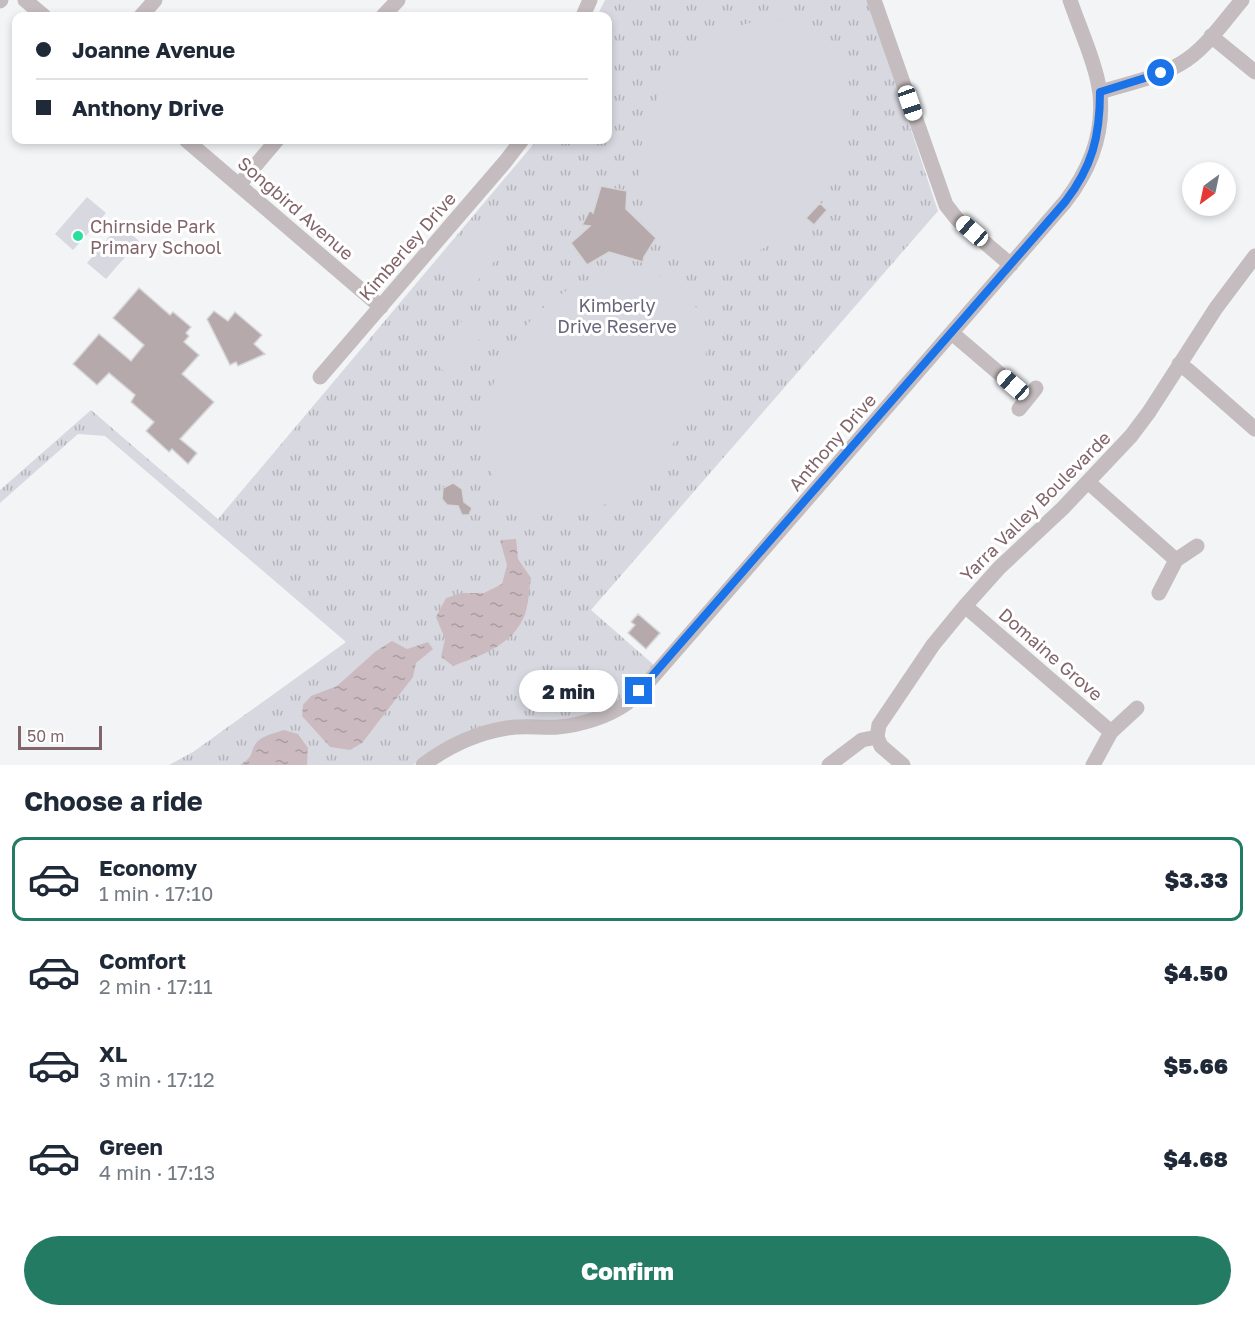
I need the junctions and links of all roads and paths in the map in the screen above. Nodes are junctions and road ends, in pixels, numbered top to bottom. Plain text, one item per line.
1 (24, 0) edge
2 (155, 0) edge
3 (398, 0) edge
4 (874, 0) edge
5 (1070, 0) edge
6 (1242, 0) edge
7 (39, 12) edge
8 (144, 12) edge
9 (387, 12) edge
10 (1211, 36) junction
11 (1255, 72) edge
12 (1100, 92) junction
13 (191, 144) edge
14 (275, 144) edge
15 (519, 144) edge
16 (239, 185) junction
17 (1255, 256) edge
18 (1011, 265) junction
19 (381, 306) junction
20 (952, 333) junction
21 (1179, 364) junction
22 (321, 377) dead end
23 (1028, 398) dead end
24 (1255, 429) edge
25 (1088, 482) junction
26 (1197, 546) dead end
27 (1176, 560) junction
28 (1160, 593) dead end
29 (965, 606) junction
30 (1137, 708) dead end
31 (1111, 732) junction
32 (877, 737) junction
33 (423, 765) edge
34 (829, 765) edge
35 (903, 765) edge
36 (1092, 765) edge

1 - 7 street
2 - 8 street
3 - 9 street
4 - 18 street
5 - 12 street, Anthony Drive
6 - 10 street
10 - 11 street
10 - 12 street
12 - 18 street, Anthony Drive
13 - 16 street, Songbird Avenue
14 - 16 street
15 - 19 street, Kimberley Drive
16 - 19 street, Songbird Avenue
17 - 21 street, Yarra Valley Boulevarde
18 - 20 street, Anthony Drive
19 - 22 street, Kimberley Drive
20 - 23 street
20 - 33 street, Anthony Drive
21 - 24 street
21 - 25 street, Yarra Valley Boulevarde
25 - 27 street
25 - 29 street, Yarra Valley Boulevarde
26 - 27 street
27 - 28 street
29 - 31 street, Domaine Grove
29 - 32 street, Yarra Valley Boulevarde
30 - 31 street
31 - 36 street
32 - 34 street
32 - 35 street

